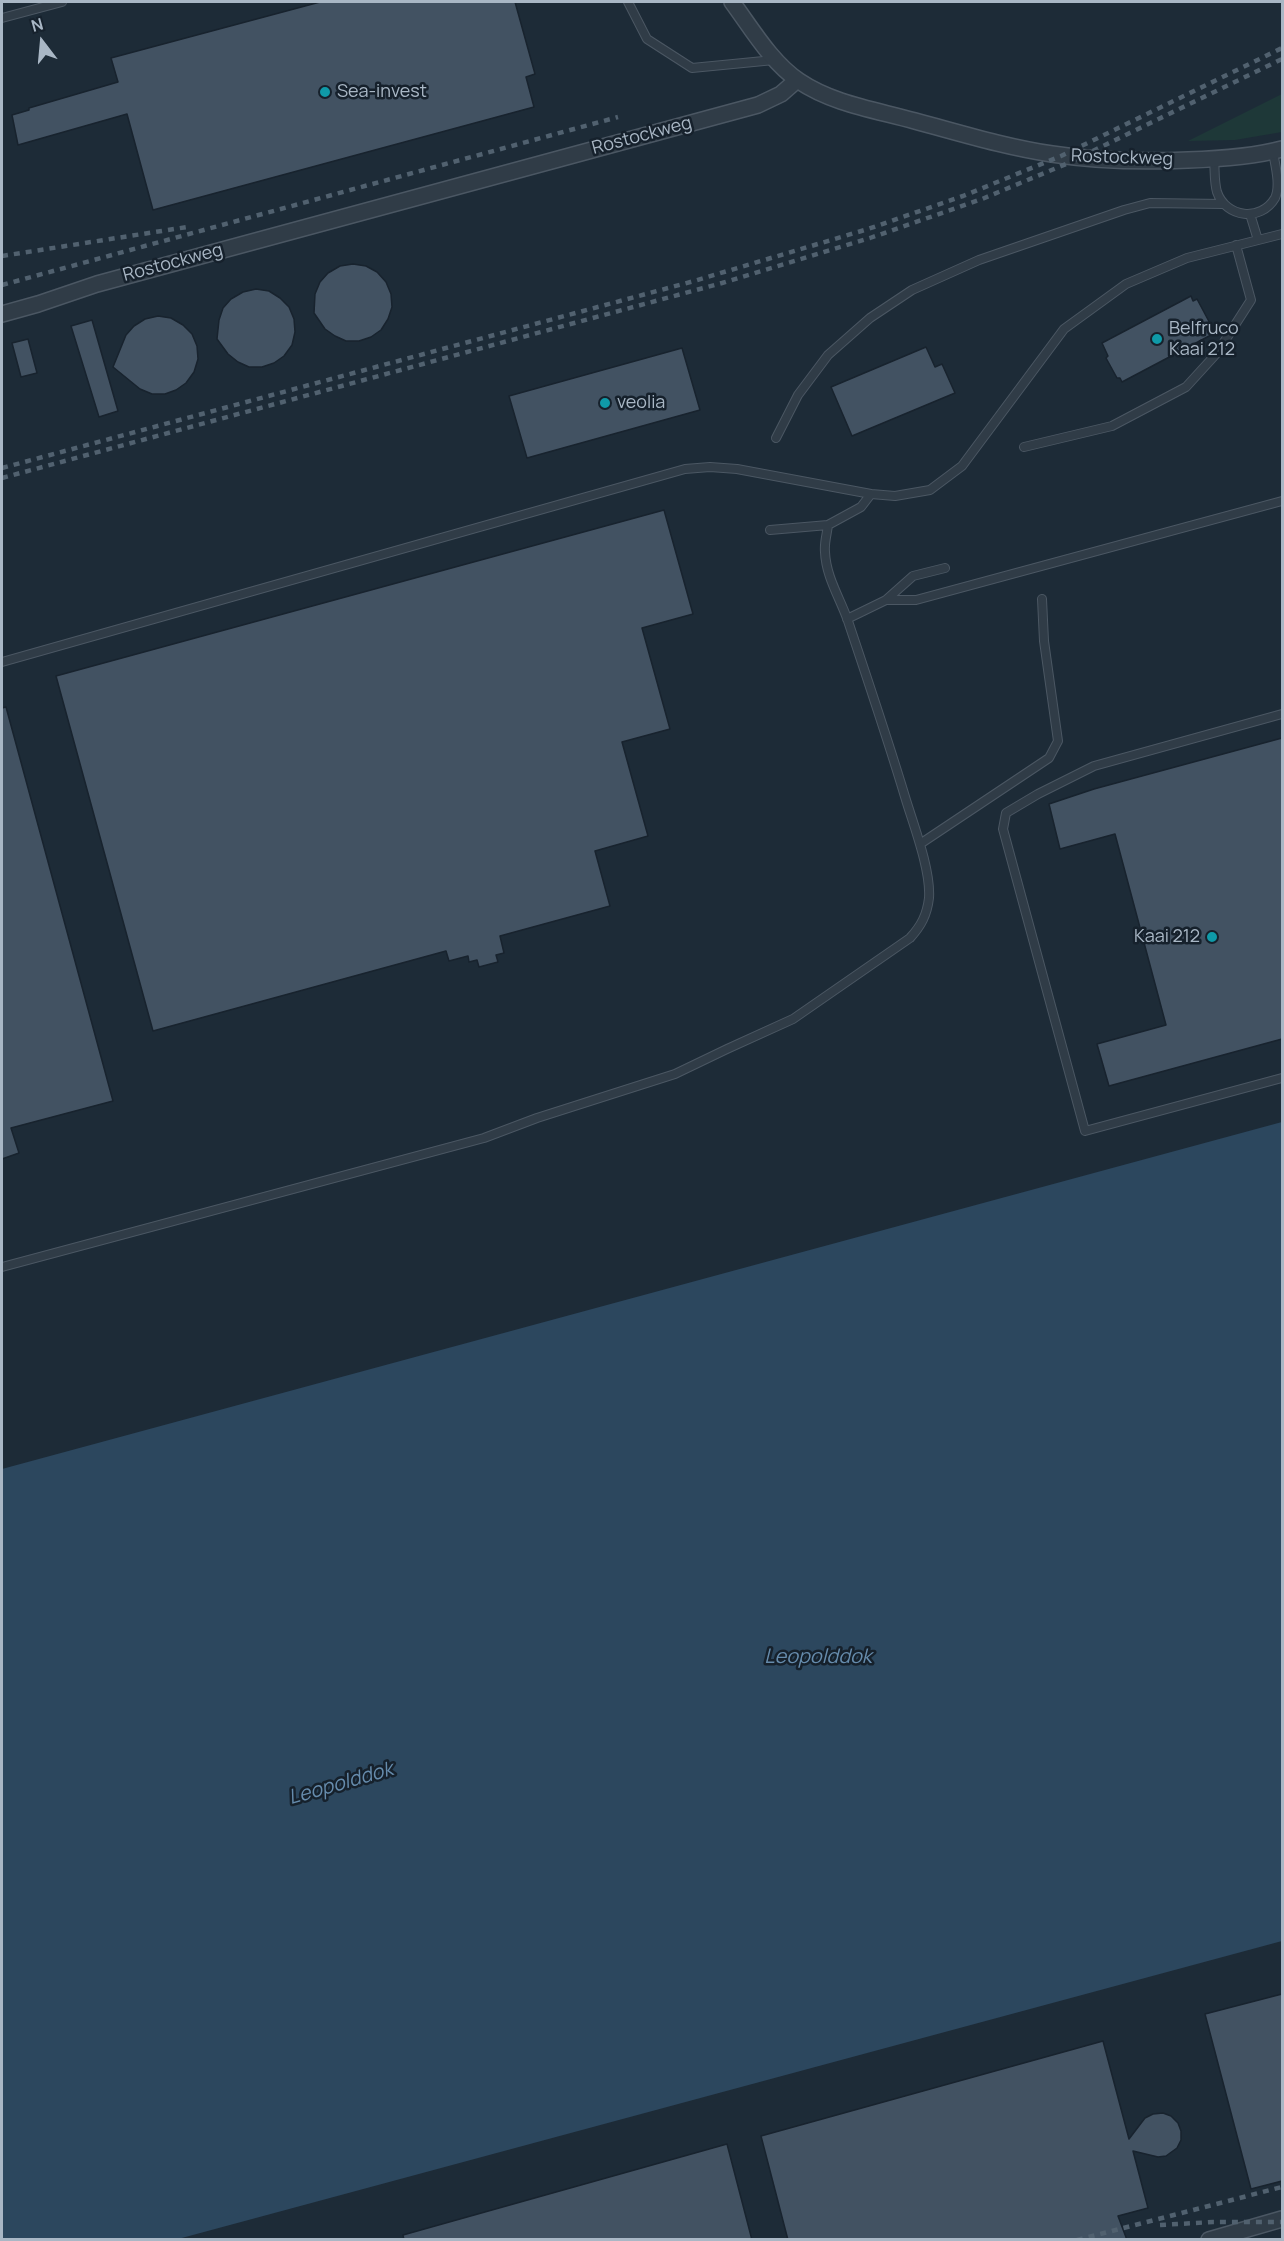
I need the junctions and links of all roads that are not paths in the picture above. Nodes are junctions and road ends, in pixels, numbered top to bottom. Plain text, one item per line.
1 (62, 2) edge
2 (628, 2) edge
3 (732, 2) edge
4 (2, 18) edge
5 (776, 60) junction
6 (797, 80) junction
7 (1278, 150) edge
8 (1214, 159) junction
9 (1280, 183) edge
10 (1223, 204) junction
11 (1250, 214) junction
12 (1281, 236) edge
13 (1258, 240) junction
14 (1236, 245) junction
15 (2, 314) edge
16 (776, 438) dead end
17 (1024, 447) dead end
18 (871, 494) junction
19 (1282, 501) edge
20 (828, 525) junction
21 (770, 530) dead end
22 (945, 568) dead end
23 (1042, 599) dead end
24 (886, 600) junction
25 (847, 619) junction
26 (2, 662) edge
27 (1282, 714) edge
28 (920, 844) junction
29 (1282, 1078) edge
30 (2, 1267) edge
31 (1282, 2219) edge
32 (1209, 2240) edge

1 - 4 lane
2 - 5 lane
3 - 5 street
5 - 6 street
6 - 8 street, Rostockweg
6 - 15 street, Rostockweg
7 - 8 street, Rostockweg
7 - 9 lane
8 - 10 lane
9 - 11 lane
10 - 11 lane
10 - 16 lane
11 - 13 lane
12 - 13 lane
13 - 14 lane
14 - 17 lane
14 - 18 lane
18 - 20 lane
18 - 26 lane
19 - 24 lane
20 - 21 lane
20 - 25 lane
22 - 24 lane
23 - 28 lane
24 - 25 lane
25 - 28 lane
27 - 29 lane
28 - 30 lane
31 - 32 street

